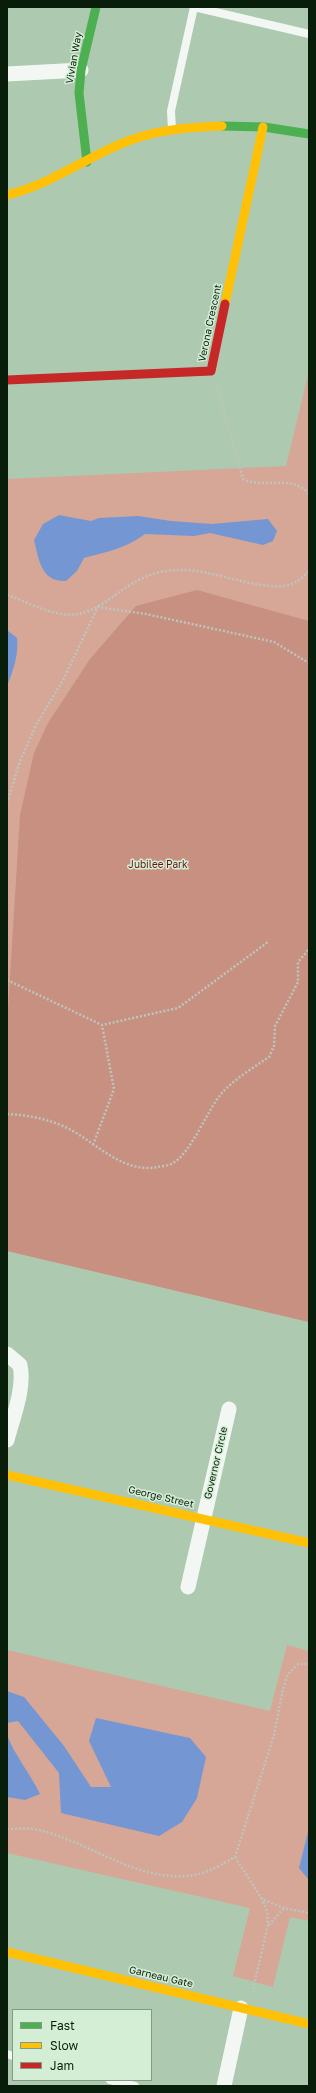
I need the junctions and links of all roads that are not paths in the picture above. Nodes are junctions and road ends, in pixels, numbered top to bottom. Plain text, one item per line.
1 (96, 7) edge
2 (194, 7) edge
3 (309, 34) edge
4 (81, 70) junction
5 (7, 74) edge
6 (263, 127) junction
7 (172, 131) junction
8 (309, 134) edge
9 (87, 162) junction
10 (7, 195) edge
11 (7, 380) edge
12 (7, 1354) edge
13 (229, 1409) dead end
14 (7, 1440) edge
15 (7, 1475) edge
16 (204, 1518) junction
17 (309, 1544) edge
18 (188, 1587) dead end
19 (7, 1952) edge
20 (241, 2008) junction
21 (309, 2024) edge
22 (114, 2081) edge
23 (135, 2086) edge
24 (224, 2086) edge

1 - 4 street, Vivian Way
2 - 3 lane
2 - 7 lane
4 - 5 street
4 - 9 street, Vivian Way
6 - 7 street
6 - 8 street
6 - 11 street, Verona Crescent
7 - 9 street
9 - 10 street
12 - 14 street
13 - 16 street, Governor Circle
15 - 16 street, George Street
16 - 17 street, George Street
16 - 18 street, Governor Circle
19 - 20 street, Garneau Gate
20 - 21 street, Garneau Gate
20 - 24 street
22 - 23 lane

